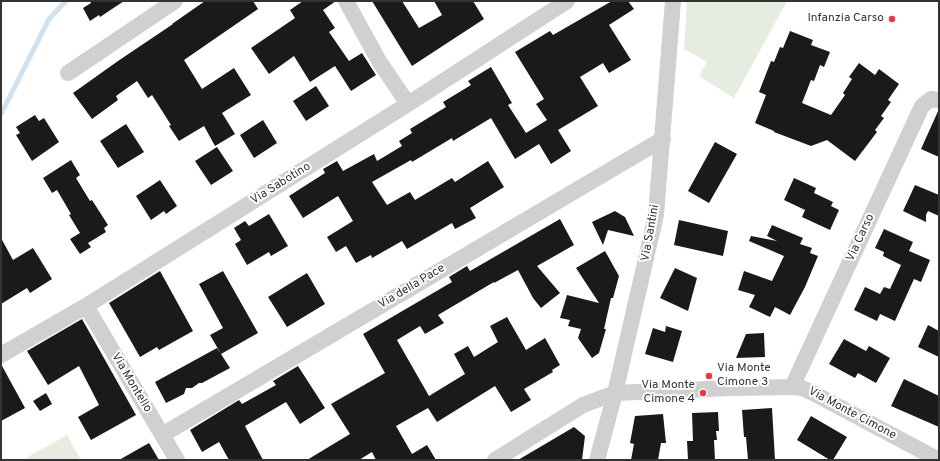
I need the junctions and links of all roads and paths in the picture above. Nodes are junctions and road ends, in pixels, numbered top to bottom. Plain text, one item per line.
1 (175, 1) edge
2 (346, 1) edge
3 (673, 1) edge
4 (559, 3) edge
5 (68, 73) dead end
6 (939, 100) edge
7 (408, 104) junction
8 (663, 139) junction
9 (86, 306) junction
10 (1, 355) edge
11 (792, 387) junction
12 (615, 393) junction
13 (162, 435) junction
14 (177, 460) edge
15 (495, 460) edge
16 (597, 460) edge
17 (939, 460) edge

1 - 5 street
2 - 7 street
3 - 8 street, Via Santini
4 - 7 street, Via Sabotino
6 - 11 street, Via Carso
7 - 9 street, Via Sabotino
8 - 12 street, Via Santini
8 - 13 street, Via della Pace
9 - 10 street, Via Sabotino
9 - 13 street, Via Montello
11 - 12 street, Via Monte Cimone
11 - 17 street, Via Monte Cimone
12 - 15 street, Via Monte Cimone
12 - 16 street, Via Santini
13 - 14 street, Via Montello

